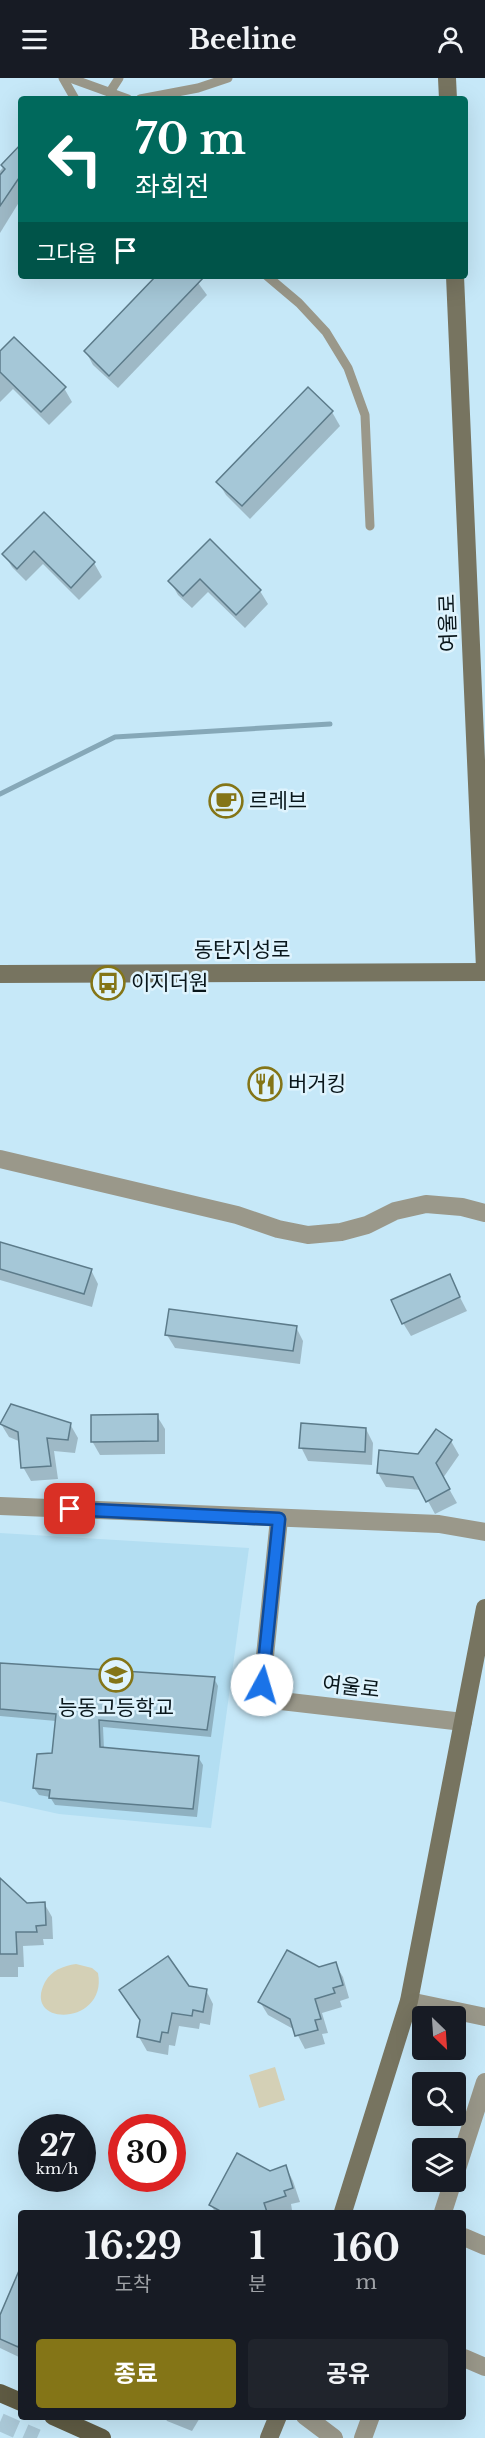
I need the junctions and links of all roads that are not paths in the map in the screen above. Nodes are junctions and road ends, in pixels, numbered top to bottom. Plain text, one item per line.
1 (63, 78) edge
2 (70, 78) edge
3 (119, 78) edge
4 (228, 78) edge
5 (447, 78) edge
6 (110, 92) junction
7 (73, 96) edge
8 (120, 96) edge
9 (156, 96) edge
10 (448, 96) edge
11 (271, 279) edge
12 (455, 279) edge
13 (370, 526) dead end
14 (485, 970) edge
15 (0, 974) edge
16 (0, 1159) edge
17 (485, 1213) edge
18 (0, 1506) edge
19 (279, 1519) junction
20 (485, 1532) edge
21 (485, 1608) edge
22 (463, 1722) junction
23 (409, 2001) junction
24 (485, 2017) edge
25 (485, 2082) edge
26 (477, 2133) edge
27 (466, 2153) edge
28 (449, 2192) edge
29 (344, 2210) edge
30 (444, 2210) edge
31 (466, 2238) edge
32 (485, 2246) edge
33 (466, 2359) edge
34 (485, 2367) edge
35 (0, 2393) edge
36 (18, 2401) edge
37 (62, 2420) edge
38 (276, 2420) edge
39 (310, 2420) edge
40 (370, 2420) edge
41 (102, 2438) edge
42 (269, 2438) edge
43 (334, 2438) edge
44 (363, 2438) edge

1 - 7 lane
2 - 6 lane
3 - 6 lane
4 - 9 lane
5 - 10 street
6 - 8 lane
11 - 13 lane
12 - 14 street, 여울로
14 - 15 street, 동탄지성로
16 - 17 street
18 - 19 street
19 - 20 street
19 - 22 street, 여울로
21 - 22 street
22 - 23 street
23 - 24 street
23 - 29 street
25 - 26 street
26 - 27 street
28 - 30 street
31 - 32 street
33 - 34 street
35 - 36 main road
37 - 41 main road
38 - 42 street
39 - 43 street
40 - 44 street

